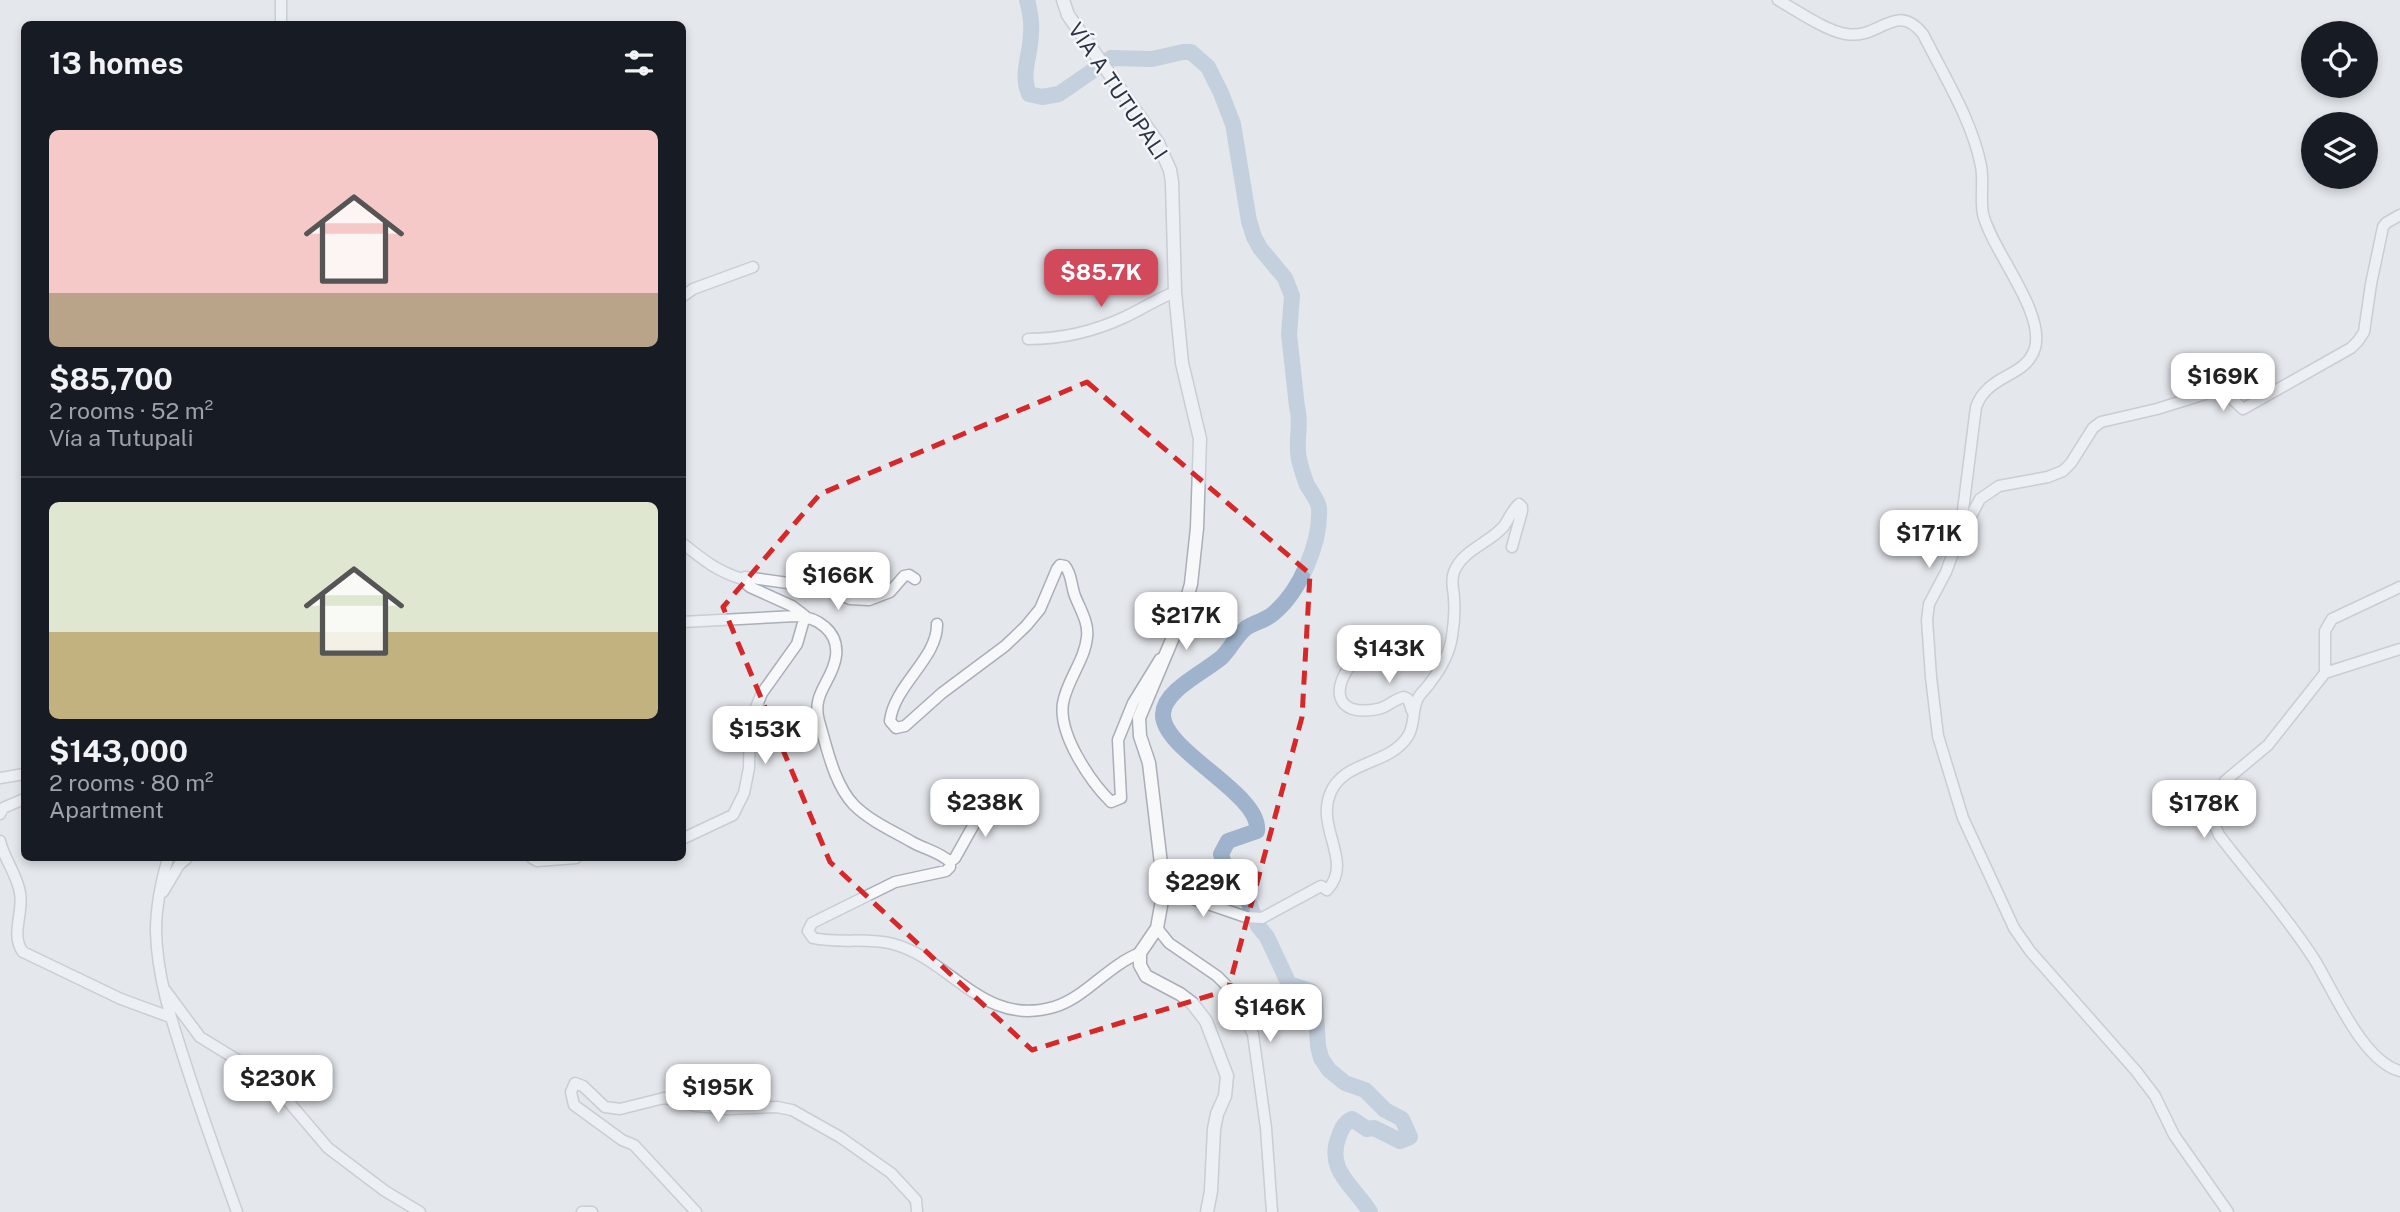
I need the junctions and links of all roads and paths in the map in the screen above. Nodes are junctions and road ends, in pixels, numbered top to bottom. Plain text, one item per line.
1 (281, 0) edge
2 (1063, 0) edge
3 (1778, 0) edge
4 (281, 21) edge
5 (2400, 215) edge
6 (753, 267) dead end
7 (1175, 292) junction
8 (686, 294) edge
9 (1028, 339) dead end
10 (1960, 534) junction
11 (686, 546) edge
12 (1512, 548) dead end
13 (743, 579) junction
14 (915, 579) dead end
15 (2400, 587) edge
16 (805, 616) junction
17 (686, 622) edge
18 (937, 624) dead end
19 (2400, 649) edge
20 (1168, 653) junction
21 (1355, 660) dead end
22 (2325, 673) junction
23 (1414, 717) junction
24 (21, 774) edge
25 (0, 778) edge
26 (21, 800) edge
27 (1021, 811) dead end
28 (0, 814) edge
29 (686, 837) edge
30 (0, 841) edge
31 (167, 861) edge
32 (184, 861) edge
33 (950, 862) junction
34 (1164, 889) junction
35 (158, 900) junction
36 (1157, 929) junction
37 (1140, 953) junction
38 (163, 988) junction
39 (170, 1017) junction
40 (2400, 1071) edge
41 (237, 1212) edge
42 (420, 1212) edge
43 (582, 1212) edge
44 (592, 1212) edge
45 (696, 1212) edge
46 (917, 1212) edge
47 (1207, 1212) edge
48 (1272, 1212) edge
49 (2228, 1212) edge

1 - 4 street
2 - 7 street, VÍA A TUTUPALI
3 - 10 street
5 - 10 street
6 - 8 street
7 - 9 street
7 - 20 street, VÍA A TUTUPALI
10 - 49 street
11 - 13 street
12 - 23 street
13 - 14 street
13 - 16 street
15 - 22 street
16 - 17 street
16 - 29 street
16 - 33 street
18 - 20 street
19 - 22 street
20 - 34 street, VÍA A TUTUPALI
21 - 23 street
22 - 40 street
23 - 34 street
24 - 25 street
26 - 28 street
27 - 33 street
30 - 39 street
31 - 35 street
32 - 35 street
33 - 37 street
34 - 36 street, VÍA A TUTUPALI
35 - 38 street
36 - 37 street, VÍA A TUTUPALI
36 - 48 street
37 - 47 street
38 - 39 street
38 - 42 street
39 - 41 street
43 - 44 street
45 - 46 street

